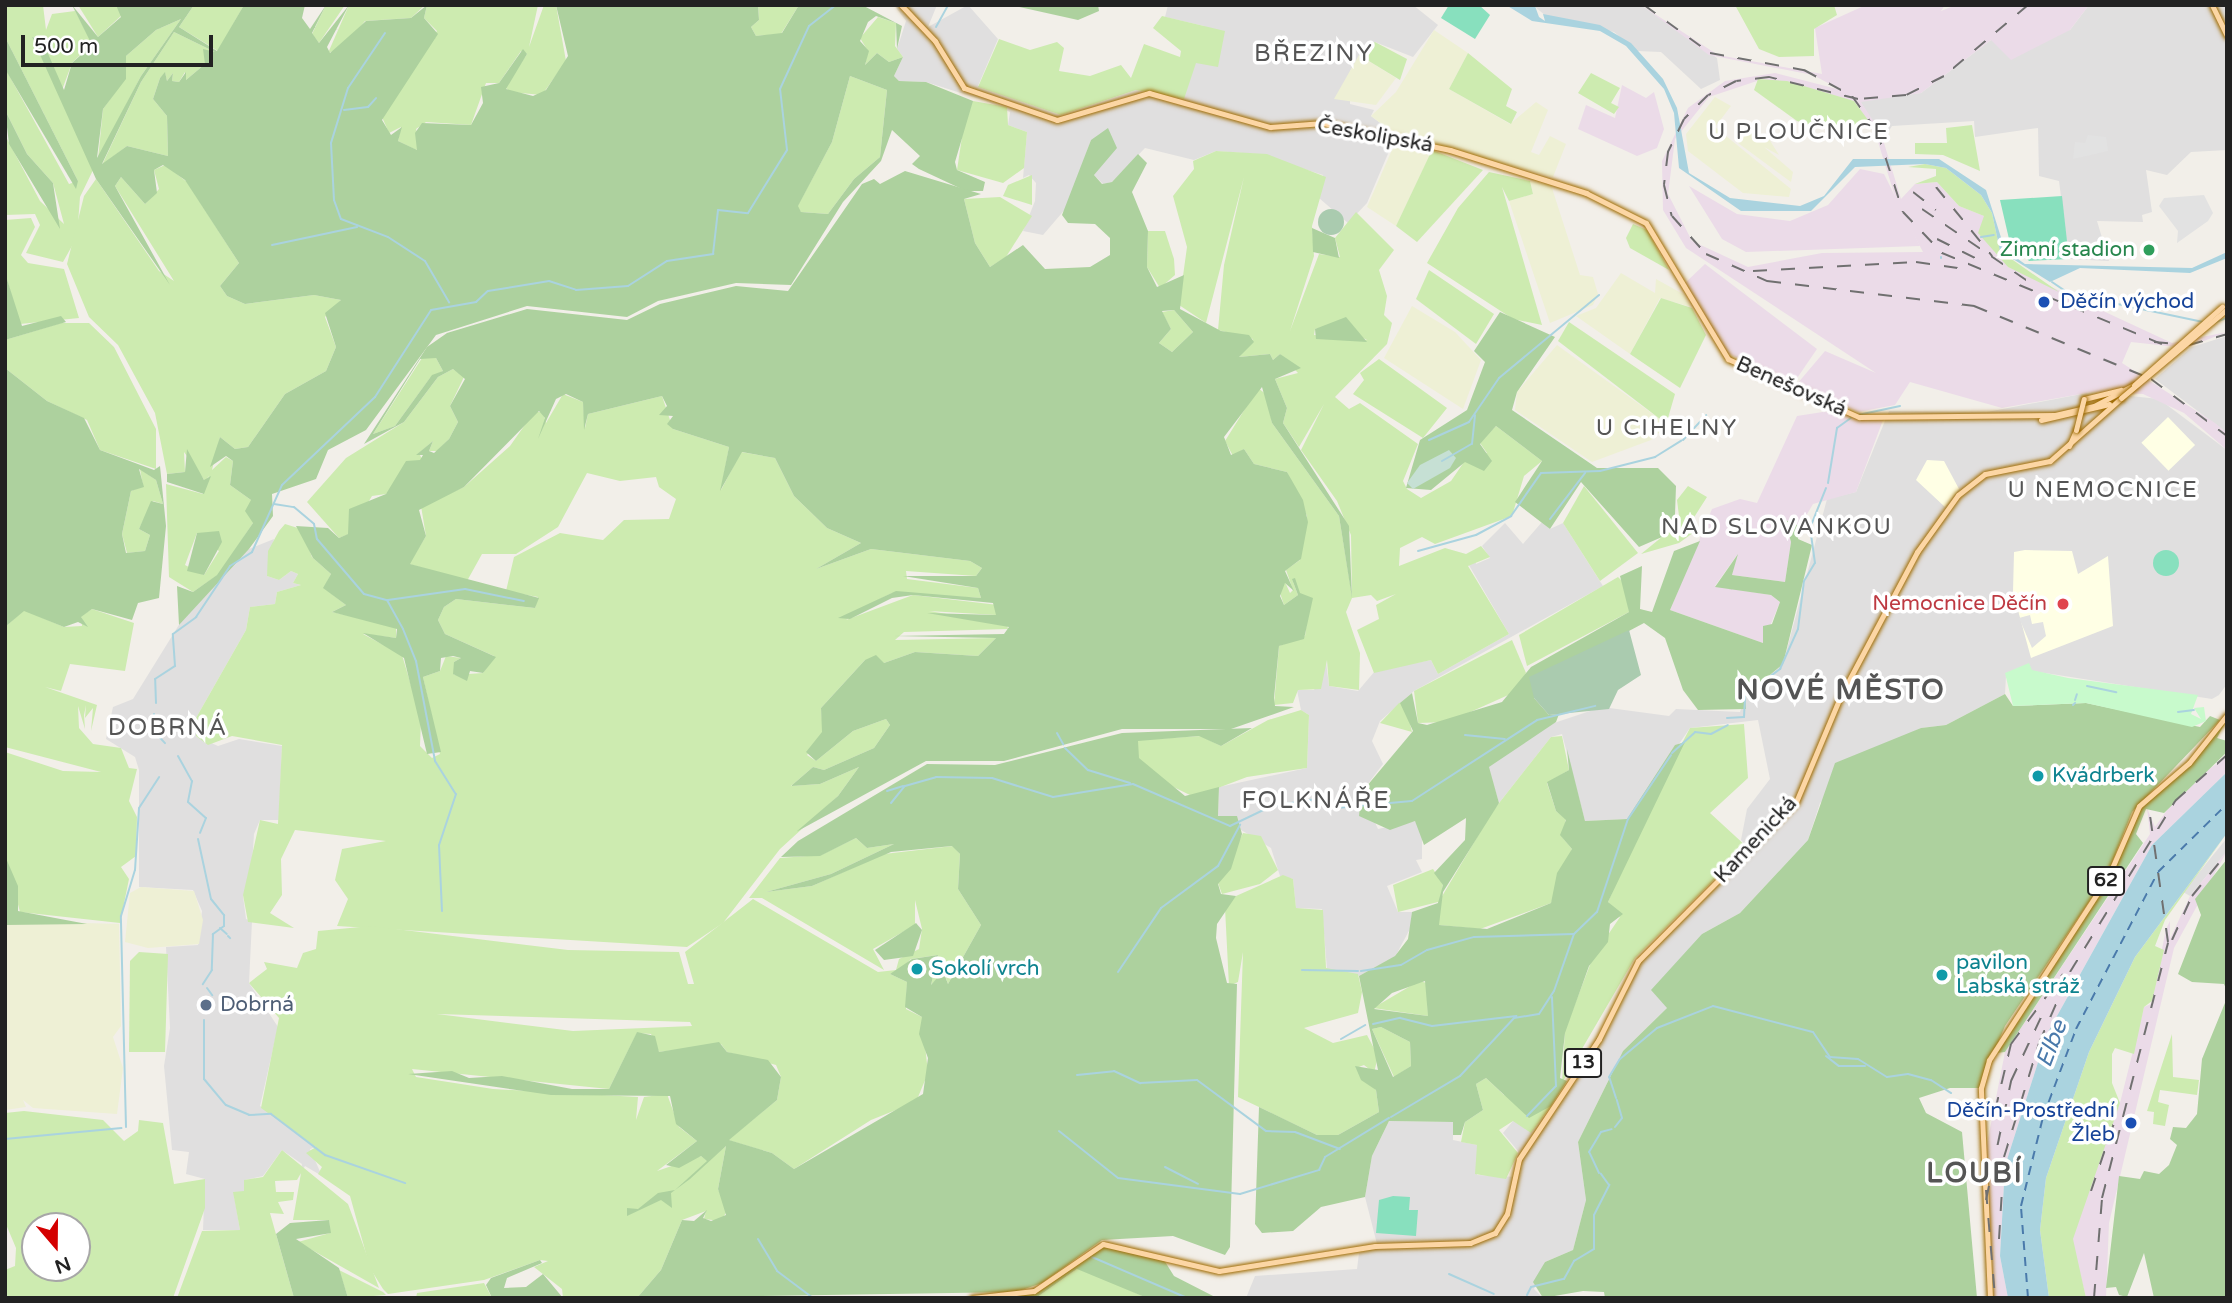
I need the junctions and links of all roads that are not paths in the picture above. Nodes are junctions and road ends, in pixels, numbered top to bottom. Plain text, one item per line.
1 (901, 5) edge
2 (2211, 5) edge
3 (2227, 36) edge
4 (1611, 204) joint
5 (2227, 303) edge
6 (2227, 309) edge
7 (2134, 385) junction
8 (2122, 398) junction
9 (2094, 408) junction
10 (2063, 453) junction
11 (2227, 715) edge
12 (972, 1298) edge
13 (1990, 1298) edge

1 - 4 main road, Českolipská
2 - 3 main road
4 - 9 main road, Benešovská
5 - 7 main road, bridge
6 - 8 main road, 13, bridge
7 - 9 main road
7 - 10 main road, bridge
8 - 9 main road
8 - 10 main road, Kamenická / 13
10 - 12 main road, Kamenická / 13
11 - 13 main road, 62

